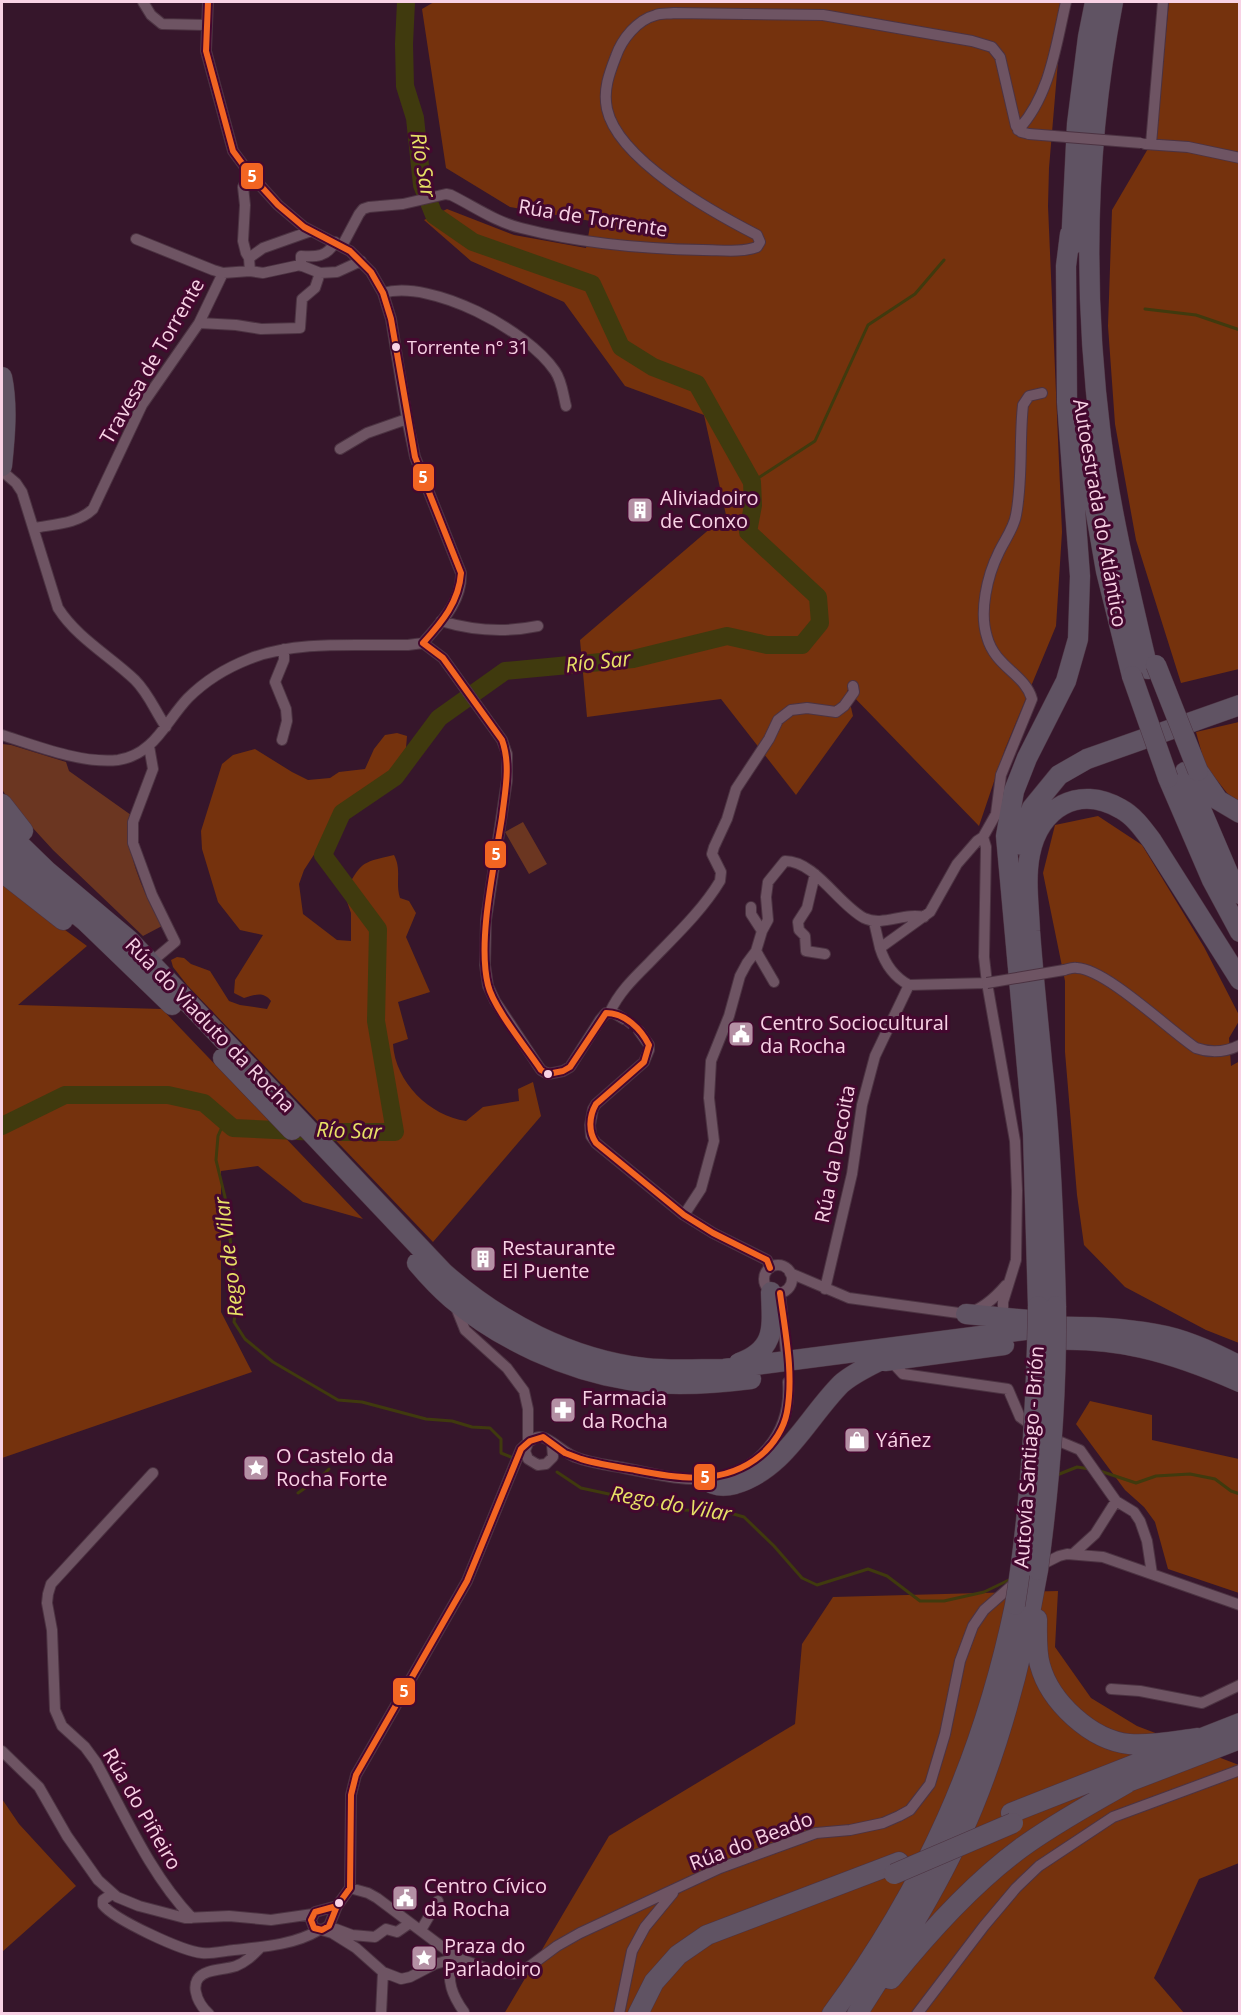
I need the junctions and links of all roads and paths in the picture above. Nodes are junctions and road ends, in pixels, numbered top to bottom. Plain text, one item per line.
1 (143, 2) edge
2 (208, 2) edge
3 (1066, 2) edge
4 (1095, 2) edge
5 (1113, 2) edge
6 (1162, 2) edge
7 (206, 25) junction
8 (1024, 132) junction
9 (1146, 144) junction
10 (1239, 158) edge
11 (250, 174) junction
12 (311, 231) junction
13 (1070, 234) junction
14 (136, 239) dead end
15 (338, 244) junction
16 (249, 258) junction
17 (361, 261) junction
18 (301, 266) junction
19 (250, 271) junction
20 (224, 273) junction
21 (320, 273) junction
22 (383, 293) junction
23 (199, 323) junction
24 (2, 377) edge
25 (1042, 393) dead end
26 (566, 406) dead end
27 (407, 419) junction
28 (340, 448) dead end
29 (4, 472) edge
30 (34, 528) junction
31 (441, 621) junction
32 (538, 626) dead end
33 (423, 643) junction
34 (284, 649) junction
35 (1145, 670) junction
36 (853, 686) dead end
37 (1239, 697) edge
38 (1239, 705) edge
39 (166, 726) junction
40 (2, 736) edge
41 (282, 740) dead end
42 (149, 746) junction
43 (1184, 774) junction
44 (2, 804) edge
45 (1239, 813) edge
46 (2, 824) edge
47 (983, 837) junction
48 (2, 850) edge
49 (1008, 858) junction
50 (2, 872) edge
51 (815, 874) junction
52 (1239, 894) edge
53 (751, 907) dead end
54 (924, 917) junction
55 (874, 922) junction
56 (762, 931) junction
57 (1239, 932) edge
58 (129, 940) junction
59 (880, 948) junction
60 (756, 951) junction
61 (825, 954) dead end
62 (1031, 954) junction
63 (150, 963) junction
64 (1239, 980) edge
65 (774, 982) dead end
66 (151, 983) junction
67 (987, 983) junction
68 (909, 985) junction
69 (174, 998) junction
70 (610, 1012) junction
71 (624, 1019) tunnel mouth
72 (639, 1031) tunnel mouth
73 (1239, 1047) edge
74 (684, 1215) junction
75 (770, 1268) junction
76 (790, 1273) junction
77 (440, 1278) junction
78 (1010, 1281) junction
79 (825, 1289) junction
80 (776, 1292) junction
81 (452, 1299) junction
82 (1047, 1306) junction
83 (966, 1314) junction
84 (1008, 1318) junction
85 (1078, 1326) junction
86 (1050, 1333) junction
87 (786, 1352) dead end
88 (884, 1361) junction
89 (1239, 1366) edge
90 (724, 1369) junction
91 (788, 1382) dead end
92 (1239, 1382) edge
93 (528, 1443) junction
94 (552, 1444) junction
95 (575, 1458) junction
96 (550, 1460) junction
97 (534, 1464) junction
98 (153, 1473) dead end
99 (705, 1479) junction
100 (503, 1493) junction
101 (1116, 1501) junction
102 (1095, 1534) junction
103 (1073, 1554) junction
104 (1103, 1557) junction
105 (1152, 1574) junction
106 (1036, 1594) junction
107 (1239, 1605) edge
108 (1239, 1685) edge
109 (1112, 1689) dead end
110 (1239, 1722) edge
111 (1198, 1738) junction
112 (1239, 1739) edge
113 (2, 1750) edge
114 (1239, 1770) edge
115 (1127, 1783) junction
116 (1012, 1818) junction
117 (896, 1868) junction
118 (350, 1888) junction
119 (675, 1890) junction
120 (112, 1894) junction
121 (438, 1901) dead end
122 (192, 1918) junction
123 (410, 1923) junction
124 (320, 1925) junction
125 (421, 1930) junction
126 (259, 1949) junction
127 (454, 1959) junction
128 (383, 1972) junction
129 (464, 2012) edge
130 (209, 2013) edge
131 (381, 2013) edge
132 (619, 2013) edge
133 (638, 2013) edge
134 (649, 2013) edge
135 (832, 2013) edge
136 (858, 2013) edge
137 (917, 2013) edge

1 - 7 street
2 - 7 street
3 - 8 street
4 - 13 highway, Autoestrada do Atlántico
5 - 35 highway, Autoestrada do Atlántico
6 - 9 street
7 - 11 street
8 - 9 street, bridge
8 - 15 street, Rúa de Torrente
9 - 10 street
11 - 12 street
11 - 16 street
12 - 15 street
12 - 16 street
13 - 35 highway, Autoestrada do Atlántico
13 - 49 highway
14 - 20 street
15 - 17 street
15 - 18 street
16 - 19 street
17 - 21 street
17 - 22 street
18 - 19 street
18 - 21 street
19 - 20 street
20 - 23 street, Travesa de Torrente
21 - 23 street
22 - 26 street
22 - 27 street
23 - 30 street, Travesa de Torrente
24 - 29 highway
25 - 47 street
27 - 28 street
27 - 31 street
29 - 30 street
30 - 39 street
31 - 32 street
31 - 33 street
33 - 34 street
33 - 70 street
34 - 39 street
34 - 41 street
35 - 43 highway, Autoestrada do Atlántico, bridge
35 - 43 highway, bridge
36 - 70 street
37 - 49 highway
38 - 62 highway
39 - 42 street
40 - 42 street
42 - 63 street
43 - 45 highway
43 - 52 highway, Autoestrada do Atlántico
43 - 57 highway, Autoestrada do Atlántico
44 - 58 highway
46 - 58 highway, Rúa do Viaduto da Rocha
47 - 54 street
47 - 67 street
48 - 66 highway, Rúa do Viaduto da Rocha
49 - 82 highway, Autovía Santiago - Brión
50 - 66 highway
51 - 55 street
51 - 56 street
51 - 61 street
53 - 56 street
54 - 55 street
54 - 59 street
55 - 59 street
56 - 60 street
58 - 63 highway, Rúa do Viaduto da Rocha
59 - 68 street
60 - 65 street
60 - 74 street
62 - 64 highway
62 - 82 highway, Autovía Santiago - Brión
63 - 69 highway, Rúa do Viaduto da Rocha
66 - 69 highway, Rúa do Viaduto da Rocha
67 - 68 street
67 - 73 street, bridge
67 - 78 street
68 - 79 street, Rúa da Decoita
69 - 77 highway, Rúa do Viaduto da Rocha
70 - 71 street
72 - 74 street
74 - 75 street
75 - 76 street
75 - 80 street
76 - 79 street
76 - 80 street
77 - 81 highway, Rúa do Viaduto da Rocha
77 - 90 highway, Rúa do Viaduto da Rocha
78 - 83 street
78 - 84 street
79 - 83 street
80 - 87 street
80 - 90 highway
81 - 88 highway, Rúa do Viaduto da Rocha
81 - 93 street
82 - 106 highway, Autovía Santiago - Brión, bridge
82 - 135 highway, Autovía Santiago - Brión, bridge
83 - 84 highway
84 - 85 highway
85 - 86 highway
85 - 89 highway
86 - 88 highway, Rúa do Viaduto da Rocha
86 - 90 highway, Rúa do Viaduto da Rocha
86 - 92 highway
88 - 99 highway
88 - 101 street
91 - 99 street
93 - 94 street
93 - 97 street
93 - 100 street
94 - 95 street
94 - 96 street
95 - 96 street
95 - 99 street
96 - 97 street
97 - 100 street
98 - 122 street, Rúa do Piñeiro
100 - 118 street
101 - 102 street
101 - 105 street
102 - 103 street
102 - 104 street
103 - 104 street, Rúa do Beado
103 - 119 street, Rúa do Beado
104 - 105 street, Rúa do Beado
105 - 107 street, Rúa do Beado
106 - 111 highway
106 - 136 highway, Autovía Santiago - Brión
108 - 109 street
110 - 111 highway
111 - 116 highway
112 - 115 highway
113 - 120 street
114 - 137 street
115 - 116 highway
115 - 136 highway
116 - 117 highway, bridge
117 - 133 highway
117 - 134 highway
118 - 123 street, Rúa do Beado
118 - 124 street
119 - 127 street, Rúa do Beado
119 - 132 street
120 - 122 street
120 - 126 street
121 - 125 street
122 - 124 street
123 - 124 street
123 - 125 street, Rúa do Beado
124 - 126 street
124 - 128 street
125 - 127 street, Rúa do Beado
126 - 130 street
127 - 128 street
127 - 129 street
128 - 131 street

